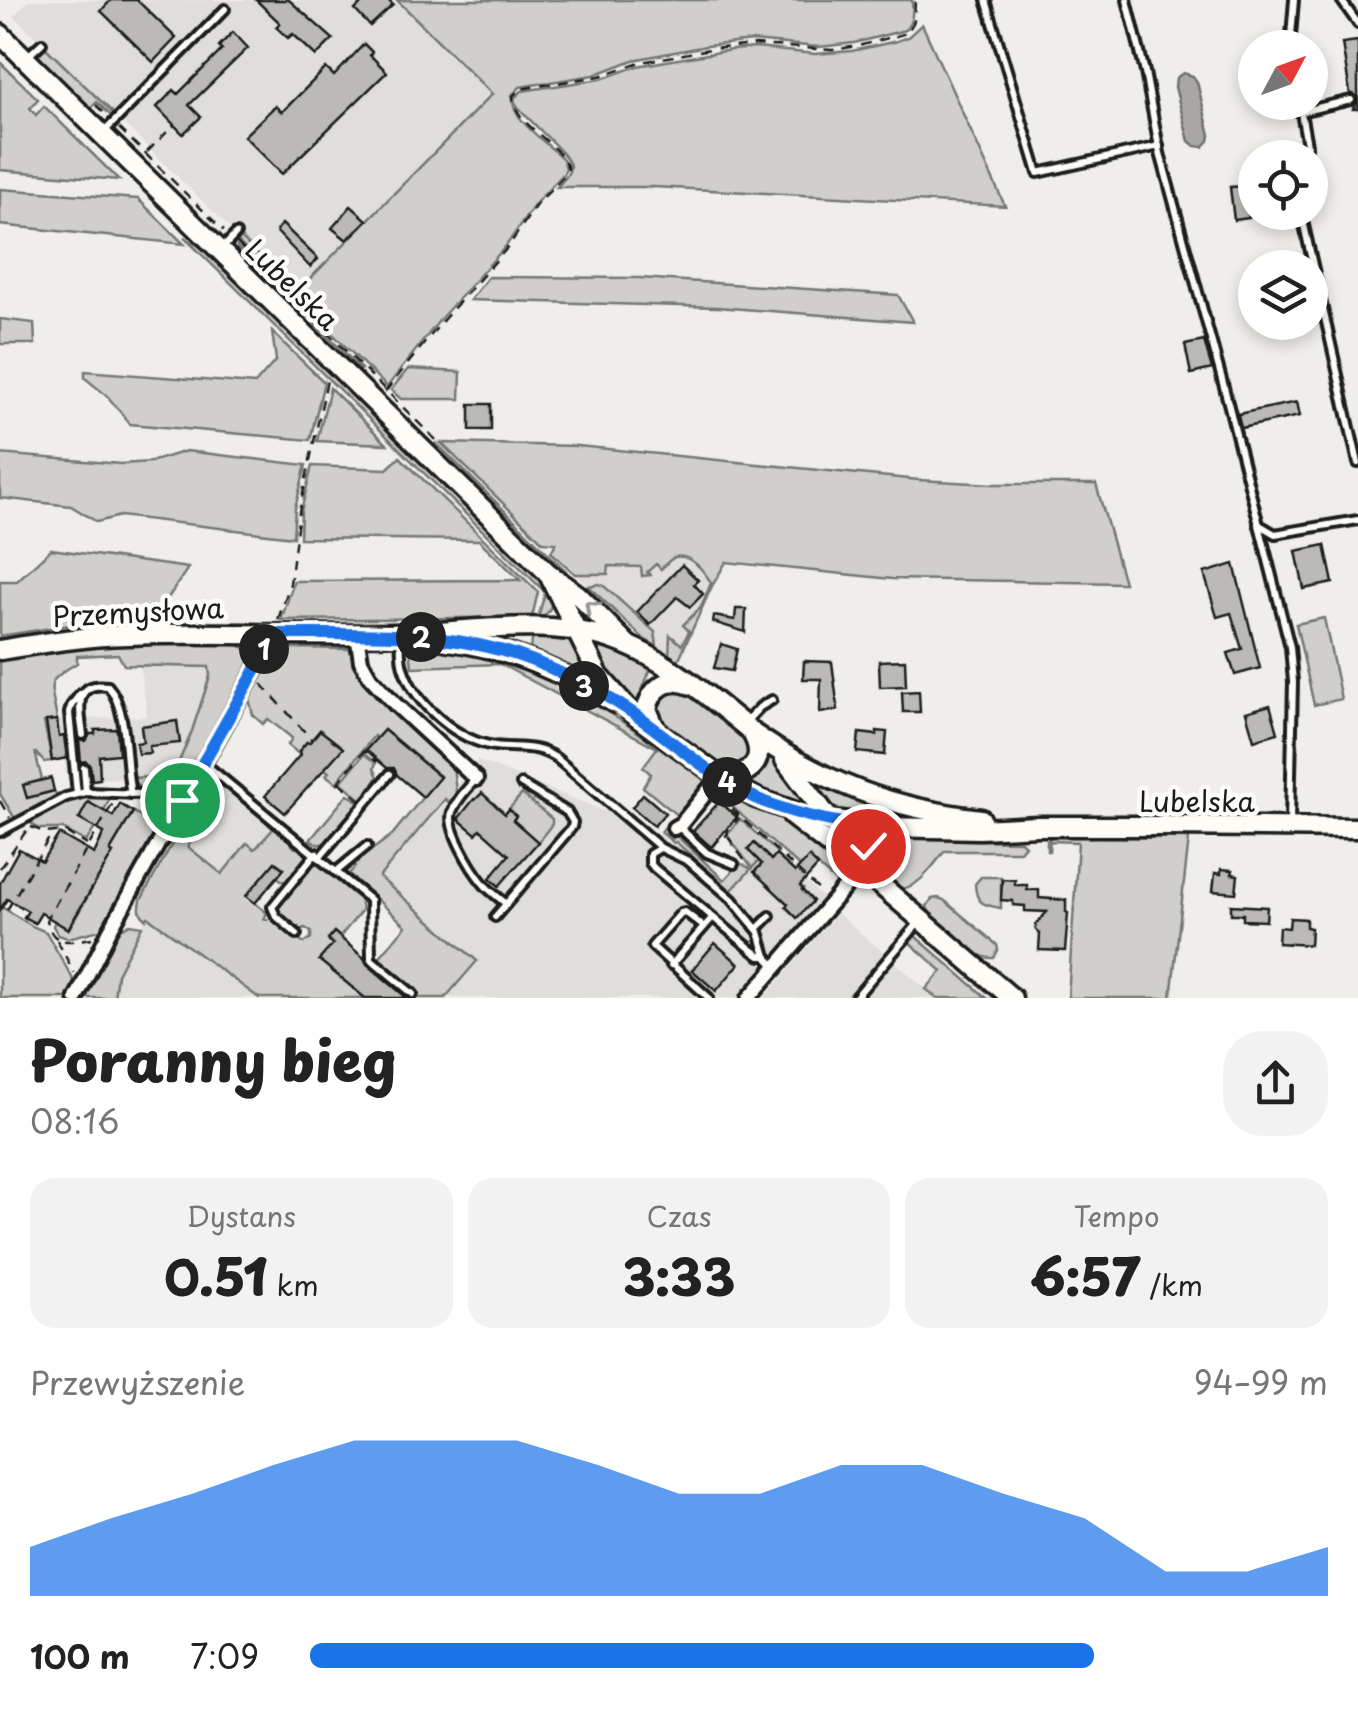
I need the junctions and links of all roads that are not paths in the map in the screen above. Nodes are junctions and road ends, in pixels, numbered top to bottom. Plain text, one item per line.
1 (986, 0) edge
2 (1127, 0) edge
3 (1294, 0) edge
4 (1342, 0) edge
5 (225, 9) dead end
6 (1358, 24) edge
7 (1292, 30) edge
8 (0, 34) edge
9 (42, 43) dead end
10 (26, 60) junction
11 (1352, 100) dead end
12 (1328, 106) edge
13 (108, 129) junction
14 (1159, 146) junction
15 (1304, 230) edge
16 (1358, 463) edge
17 (1358, 520) edge
18 (1258, 524) junction
19 (1275, 534) junction
20 (1264, 550) junction
21 (548, 572) junction
22 (558, 594) junction
23 (540, 627) junction
24 (272, 628) junction
25 (577, 632) junction
26 (357, 634) junction
27 (399, 634) junction
28 (629, 646) junction
29 (0, 650) edge
30 (692, 686) junction
31 (85, 690) junction
32 (772, 700) dead end
33 (632, 712) junction
34 (747, 728) junction
35 (657, 730) junction
36 (83, 735) dead end
37 (778, 752) junction
38 (204, 763) junction
39 (84, 768) dead end
40 (390, 774) dead end
41 (476, 779) joint
42 (721, 783) junction
43 (521, 784) dead end
44 (81, 793) junction
45 (131, 794) junction
46 (772, 804) junction
47 (180, 805) junction
48 (831, 821) junction
49 (1037, 826) junction
50 (676, 827) joint
51 (1291, 828) junction
52 (1358, 828) edge
53 (1, 830) edge
54 (887, 831) junction
55 (367, 846) dead end
56 (661, 848) junction
57 (318, 855) junction
58 (734, 864) dead end
59 (862, 870) junction
60 (337, 872) junction
61 (506, 904) junction
62 (770, 916) dead end
63 (495, 918) dead end
64 (712, 918) junction
65 (921, 919) junction
66 (704, 928) junction
67 (757, 929) junction
68 (297, 934) dead end
69 (771, 962) junction
70 (672, 965) junction
71 (79, 992) edge
72 (413, 994) dead end
73 (710, 998) edge
74 (749, 998) edge
75 (855, 998) edge
76 (1012, 998) edge

1 - 14 lane
2 - 14 lane
3 - 7 lane
4 - 6 lane
5 - 13 lane
8 - 10 main road, Lubelska
9 - 10 lane
10 - 13 main road, Lubelska
11 - 12 lane
13 - 21 main road, Lubelska
14 - 18 lane
15 - 16 lane
17 - 19 lane
18 - 19 lane
18 - 20 lane
19 - 20 lane
20 - 51 lane
21 - 22 main road, Lubelska
28 -> 21 main road, Lubelska
22 - 23 main road
22 - 25 main road, Lubelska
23 - 25 main road, Przemysłowa
23 - 27 main road, Przemysłowa
24 - 26 main road, Przemysłowa
24 - 29 main road, Przemysłowa
24 - 38 street
25 - 28 main road, Przemysłowa
25 - 33 main road, Lubelska
26 - 27 main road, Przemysłowa
26 - 41 street
27 - 33 main road, Przemysłowa
27 - 56 lane
28 - 30 main road, Lubelska
30 - 34 main road, Lubelska
30 - 35 main road
31 - 36 lane
31 - 44 lane
31 - 45 lane
32 - 34 lane
33 - 35 main road, Lubelska
34 - 37 main road, Lubelska
34 - 42 main road
35 - 42 main road, Lubelska
37 - 48 main road
37 - 49 main road, Lubelska
38 - 47 street
38 - 47 lane
38 - 57 lane
39 - 44 lane
40 - 57 lane
41 - 61 lane
42 - 46 main road, Lubelska
42 - 50 street
43 - 61 lane
44 - 45 lane
44 - 53 lane
45 - 47 lane
46 - 48 main road, Lubelska
46 - 59 main road
47 - 71 street
48 - 54 main road, Lubelska
48 - 59 main road
49 - 51 main road, Lubelska
49 - 54 main road, Lubelska
50 - 58 lane
51 - 52 main road, Lubelska
54 - 59 main road
55 - 60 lane
56 - 64 lane
56 - 67 lane
57 - 60 lane
57 - 68 lane
59 - 65 main road
59 - 69 street
60 - 72 lane
61 - 63 lane
62 - 67 lane
64 - 66 lane
64 - 69 lane
65 - 75 lane
65 - 76 main road
66 - 70 lane
66 - 70 lane
67 - 69 lane
69 - 74 street
70 - 73 lane

